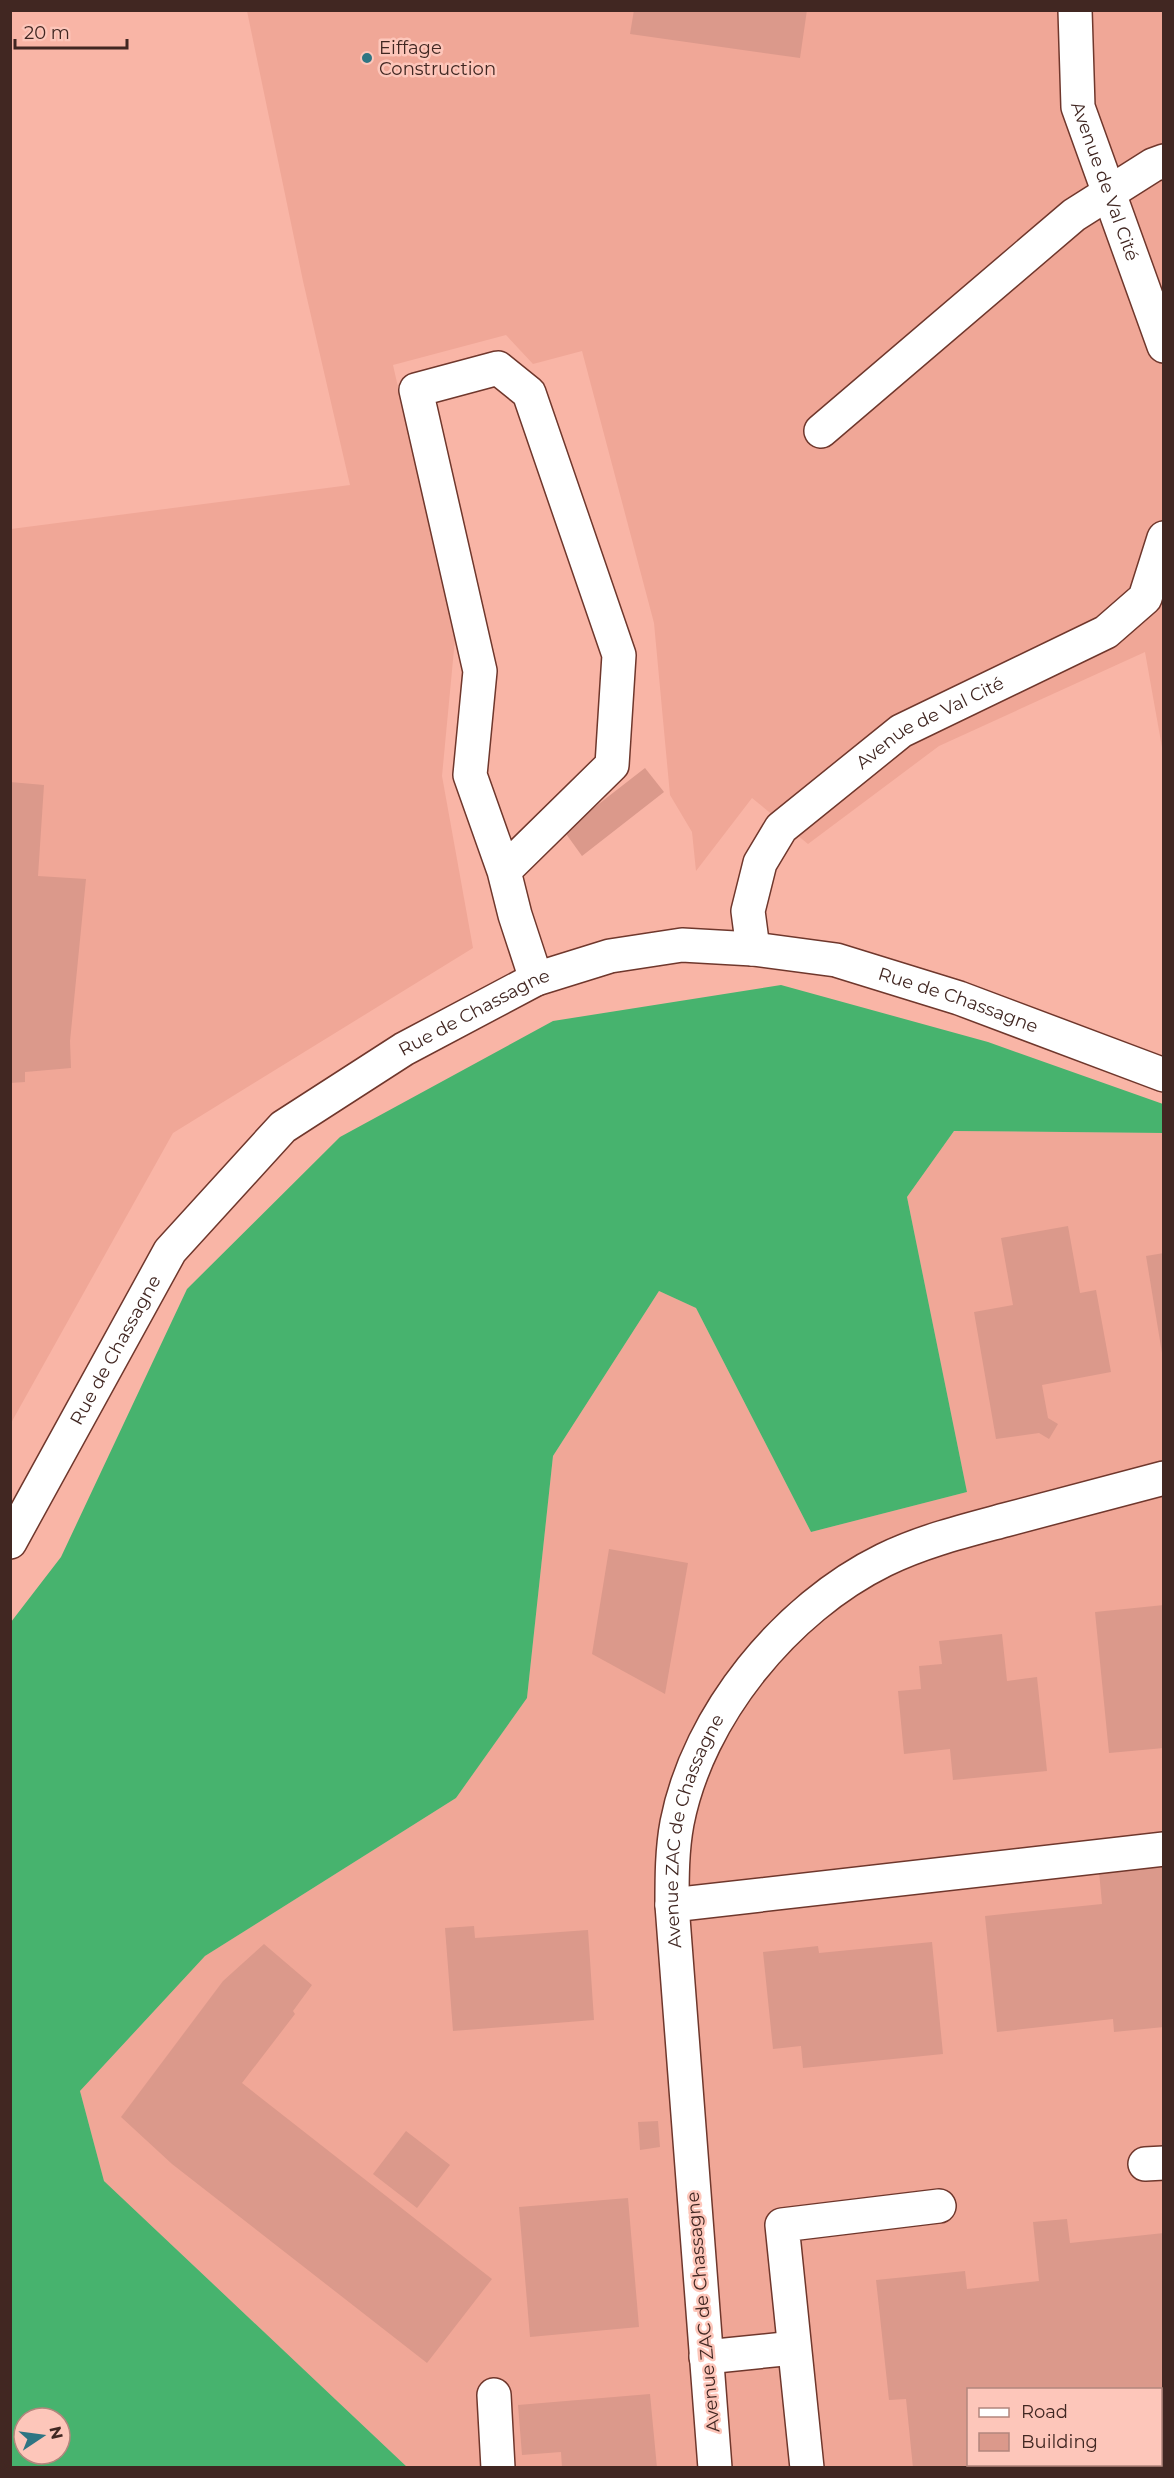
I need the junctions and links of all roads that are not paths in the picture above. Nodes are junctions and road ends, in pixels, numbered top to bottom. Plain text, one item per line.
1 (1075, 10) edge
2 (1164, 161) edge
3 (1108, 193) junction
4 (1164, 346) edge
5 (821, 431) dead end
6 (1164, 538) edge
7 (1154, 600) edge
8 (504, 871) junction
9 (753, 949) junction
10 (536, 979) junction
11 (1164, 1075) edge
12 (1164, 1478) edge
13 (10, 1542) edge
14 (1164, 1849) edge
15 (672, 1905) junction
16 (939, 2206) dead end
17 (794, 2348) junction
18 (706, 2357) junction
19 (494, 2395) dead end
20 (498, 2468) edge
21 (715, 2468) edge
22 (807, 2468) edge

1 - 3 street, Avenue de Val Cité
2 - 3 street
3 - 4 street, Avenue de Val Cité
3 - 5 street
6 - 7 street, Avenue de Val Cité
7 - 9 street, Avenue de Val Cité
8 - 8 street
8 - 10 street
9 - 10 street, Rue de Chassagne
9 - 11 street, Rue de Chassagne
10 - 13 street, Rue de Chassagne
12 - 15 street, Avenue ZAC de Chassagne
14 - 15 street
15 - 18 street, Avenue ZAC de Chassagne
16 - 17 street
17 - 18 street
17 - 22 street
18 - 21 street, Avenue ZAC de Chassagne
19 - 20 street

